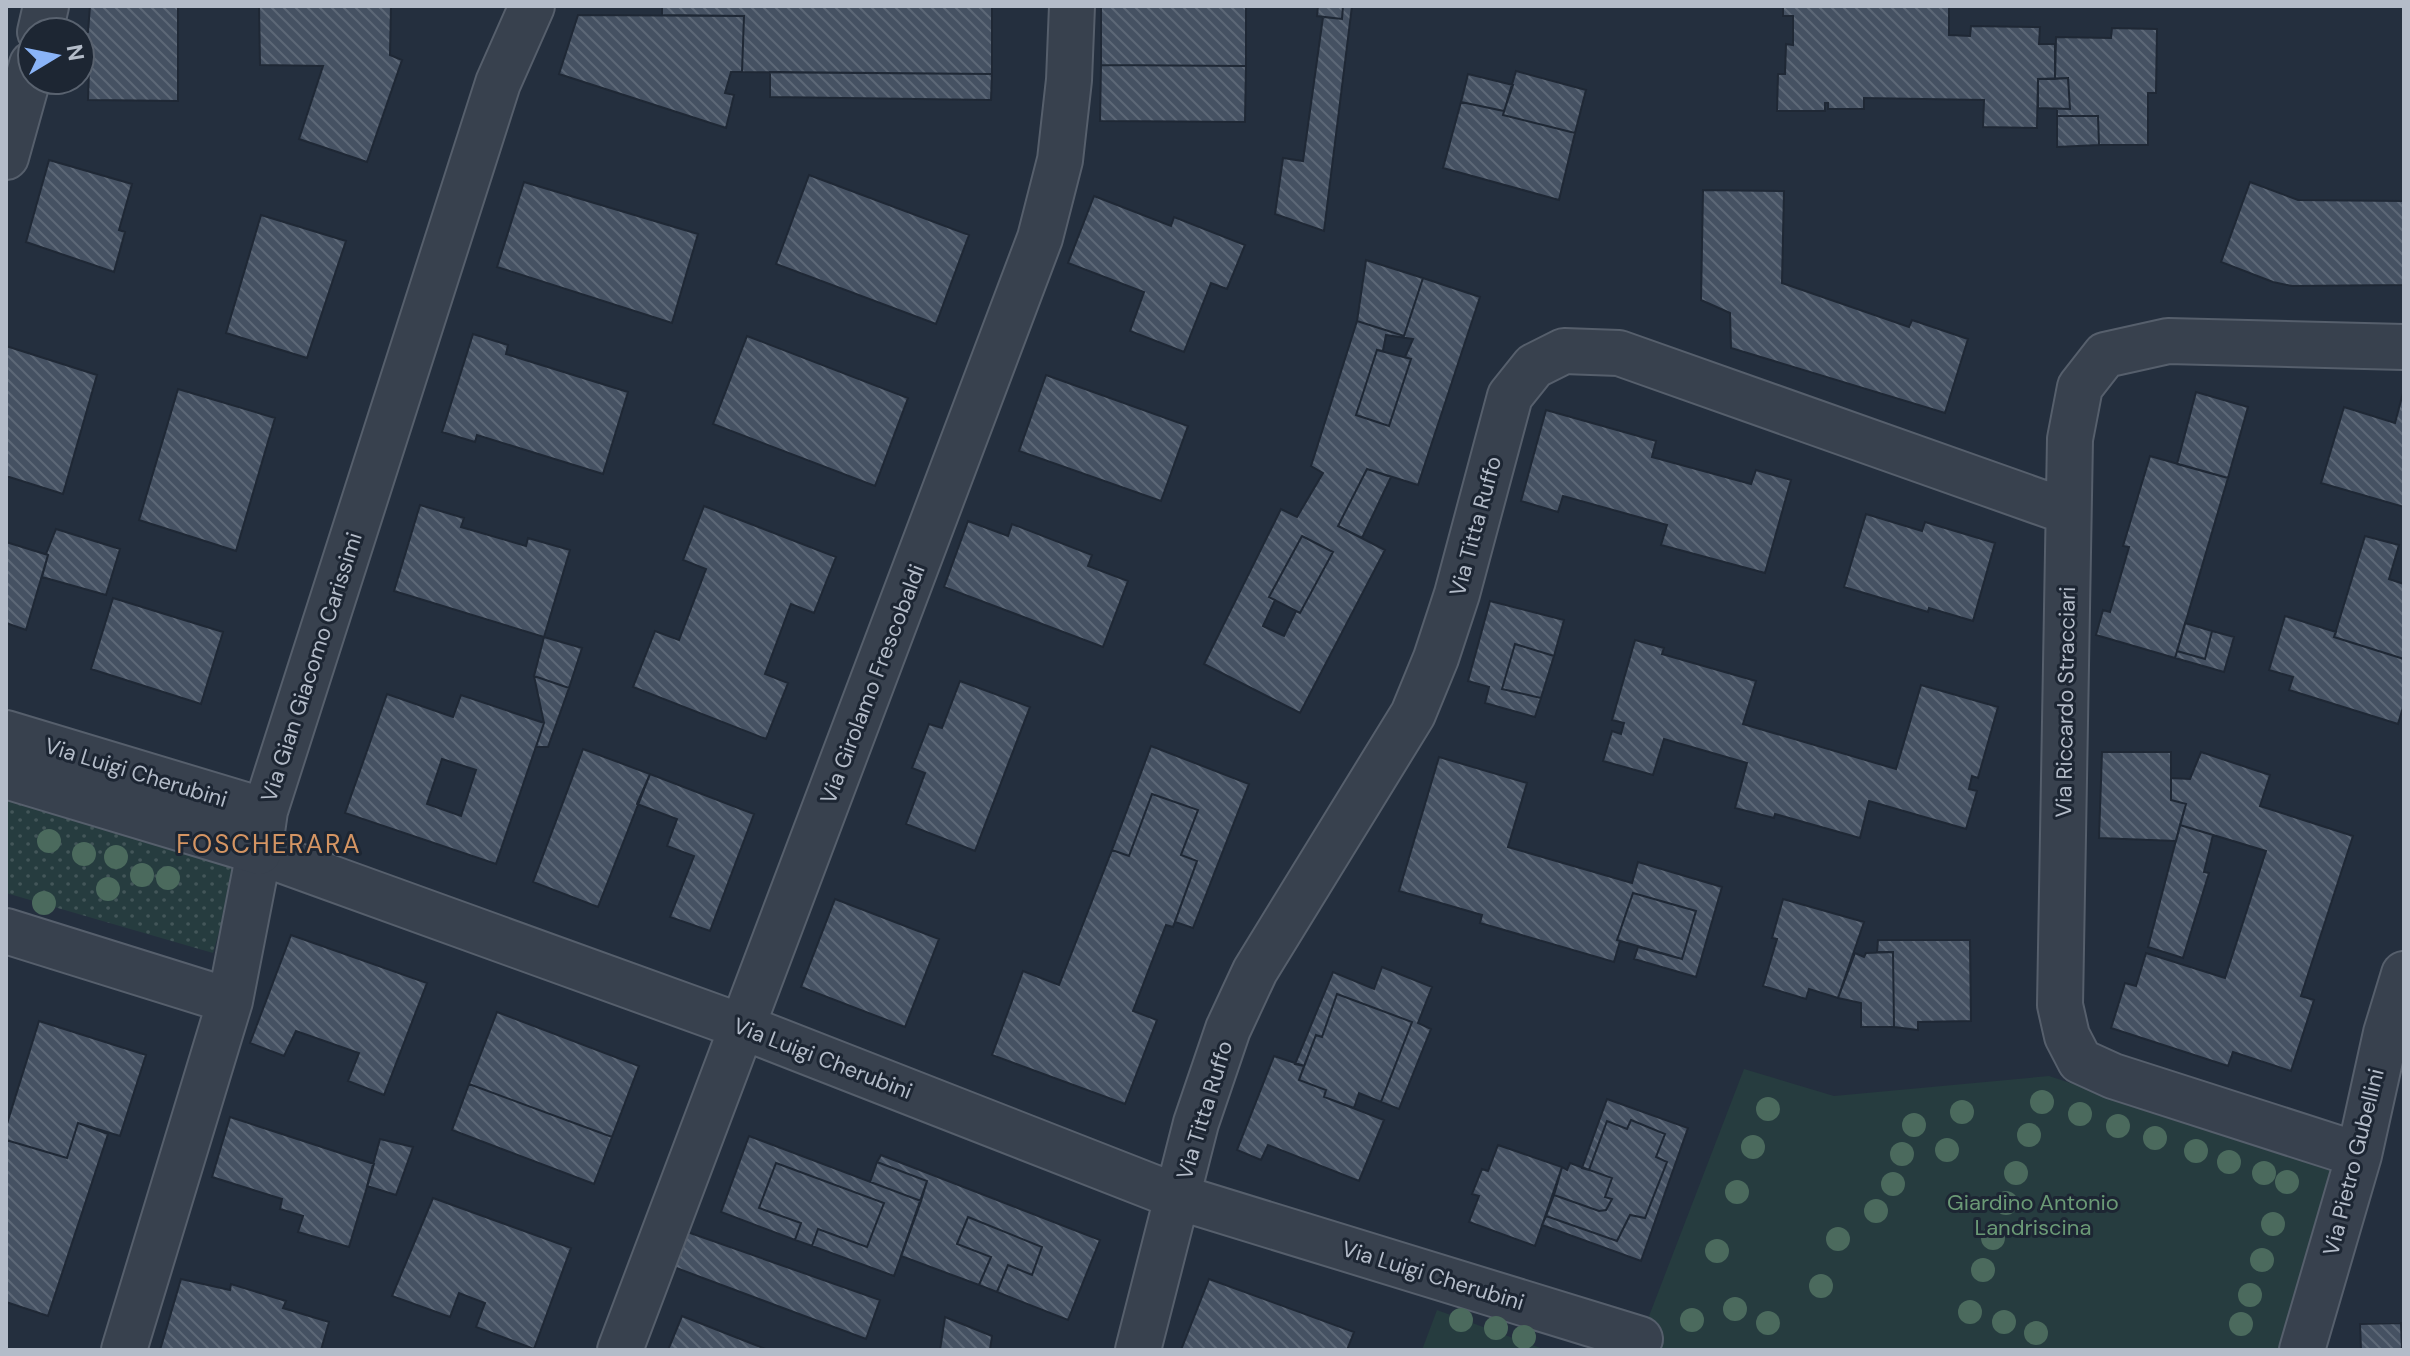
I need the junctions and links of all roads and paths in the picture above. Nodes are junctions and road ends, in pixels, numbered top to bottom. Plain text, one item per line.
1 (510, 6) edge
2 (532, 6) edge
3 (1072, 6) edge
4 (498, 83) junction
5 (23, 96) edge
6 (6, 157) edge
7 (2404, 347) edge
8 (2068, 512) junction
9 (6, 733) edge
10 (6, 776) edge
11 (262, 831) junction
12 (6, 931) edge
13 (2404, 974) edge
14 (230, 1001) junction
15 (743, 1027) junction
16 (2359, 1155) junction
17 (1178, 1197) junction
18 (1640, 1339) dead end
19 (124, 1350) edge
20 (620, 1350) edge
21 (1138, 1350) edge
22 (2302, 1350) edge

1 - 4 street, Via Gian Giacomo Carissimi
2 - 4 street, Via Gian Giacomo Carissimi
3 - 15 street, Via Girolamo Frescobaldi
4 - 11 street, Via Gian Giacomo Carissimi
5 - 6 street
7 - 8 street, Via Riccardo Stracciari
8 - 16 street, Via Riccardo Stracciari
8 - 17 street, Via Titta Ruffo
9 - 11 street, Via Luigi Cherubini
10 - 11 street, Via Luigi Cherubini
11 - 14 street, Via Gian Giacomo Carissimi
11 - 15 street, Via Luigi Cherubini
12 - 14 street
13 - 16 street, Via Pietro Gubellini
14 - 19 street, Via Gian Giacomo Carissimi
15 - 17 street, Via Luigi Cherubini
15 - 20 street, Via Girolamo Frescobaldi
16 - 22 street, Via Pietro Gubellini
17 - 18 street, Via Luigi Cherubini
17 - 21 street, Via Titta Ruffo

